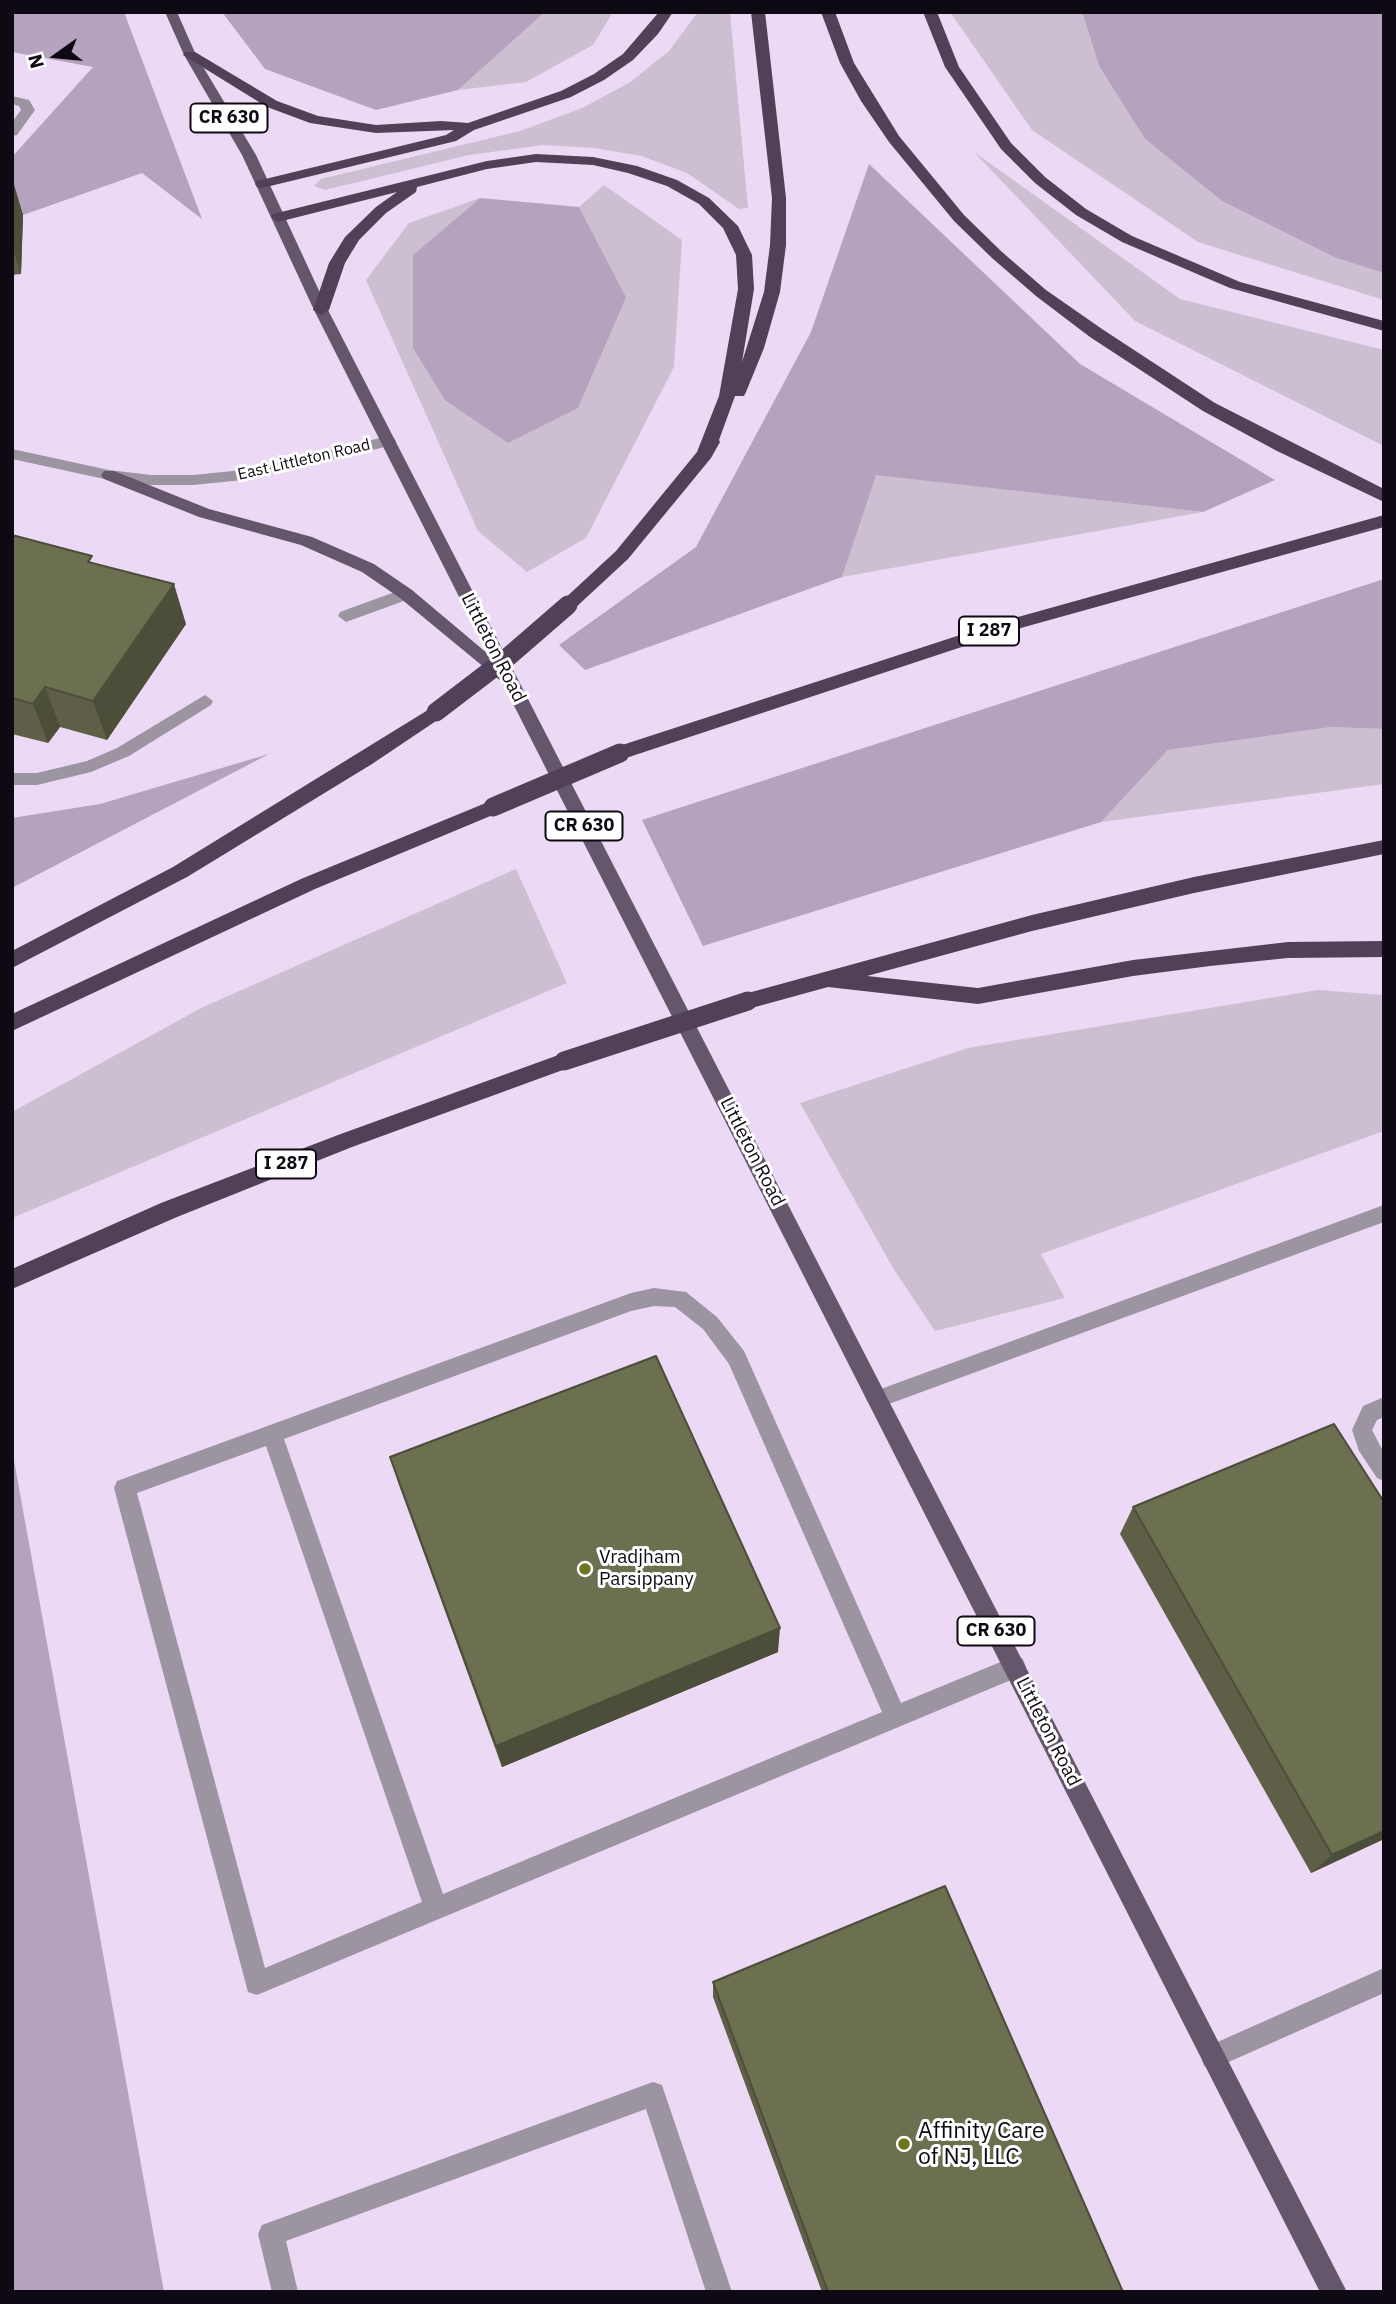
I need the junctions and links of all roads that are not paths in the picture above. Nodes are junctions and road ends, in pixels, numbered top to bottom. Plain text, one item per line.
1 (171, 12) edge
2 (666, 12) edge
3 (758, 12) edge
4 (828, 12) edge
5 (930, 12) edge
6 (190, 55) junction
7 (12, 100) edge
8 (469, 127) junction
9 (12, 132) edge
10 (427, 180) junction
11 (262, 184) junction
12 (278, 218) junction
13 (321, 310) junction
14 (1384, 326) edge
15 (388, 441) junction
16 (12, 454) edge
17 (705, 454) junction
18 (109, 474) junction
19 (1384, 496) edge
20 (1384, 522) edge
21 (406, 594) junction
22 (346, 616) dead end
23 (510, 682) junction
24 (205, 701) dead end
25 (12, 779) edge
26 (1384, 847) edge
27 (1384, 949) edge
28 (12, 960) edge
29 (821, 980) junction
30 (12, 1023) edge
31 (1384, 1213) edge
32 (12, 1279) edge
33 (878, 1399) junction
34 (1384, 1406) edge
35 (272, 1434) junction
36 (1384, 1471) edge
37 (1015, 1667) junction
38 (896, 1717) junction
39 (436, 1909) junction
40 (1384, 1980) edge
41 (1213, 2057) junction
42 (285, 2292) edge
43 (719, 2292) edge
44 (1334, 2292) edge

1 - 6 main road, Littleton Road / CR 630
2 - 8 highway
3 - 17 highway
4 - 19 highway
5 - 14 highway
6 - 8 highway
6 - 11 main road, Littleton Road / CR 630
7 - 9 street
8 - 11 highway
10 - 12 highway
10 - 13 highway
10 - 17 highway
11 - 12 main road, Littleton Road / CR 630
12 - 13 main road, Littleton Road / CR 630
13 - 15 main road, Littleton Road / CR 630
15 - 18 street, East Littleton Road
15 - 23 main road, Littleton Road / CR 630
16 - 18 street, East Littleton Road
17 - 28 highway, bridge
18 - 21 main road
20 - 30 highway, I 287, bridge
21 - 22 street
21 - 23 main road
23 - 33 main road, Littleton Road / CR 630
24 - 25 street
26 - 29 highway, I 287
27 - 29 highway
29 - 32 highway, I 287, bridge
31 - 33 street
33 - 37 main road, Littleton Road / CR 630
34 - 36 street
35 - 38 street
35 - 39 street
35 - 39 street
37 - 38 street
37 - 41 main road, Littleton Road / CR 630
38 - 39 street
40 - 41 street
41 - 44 main road, Littleton Road / CR 630
42 - 43 street

